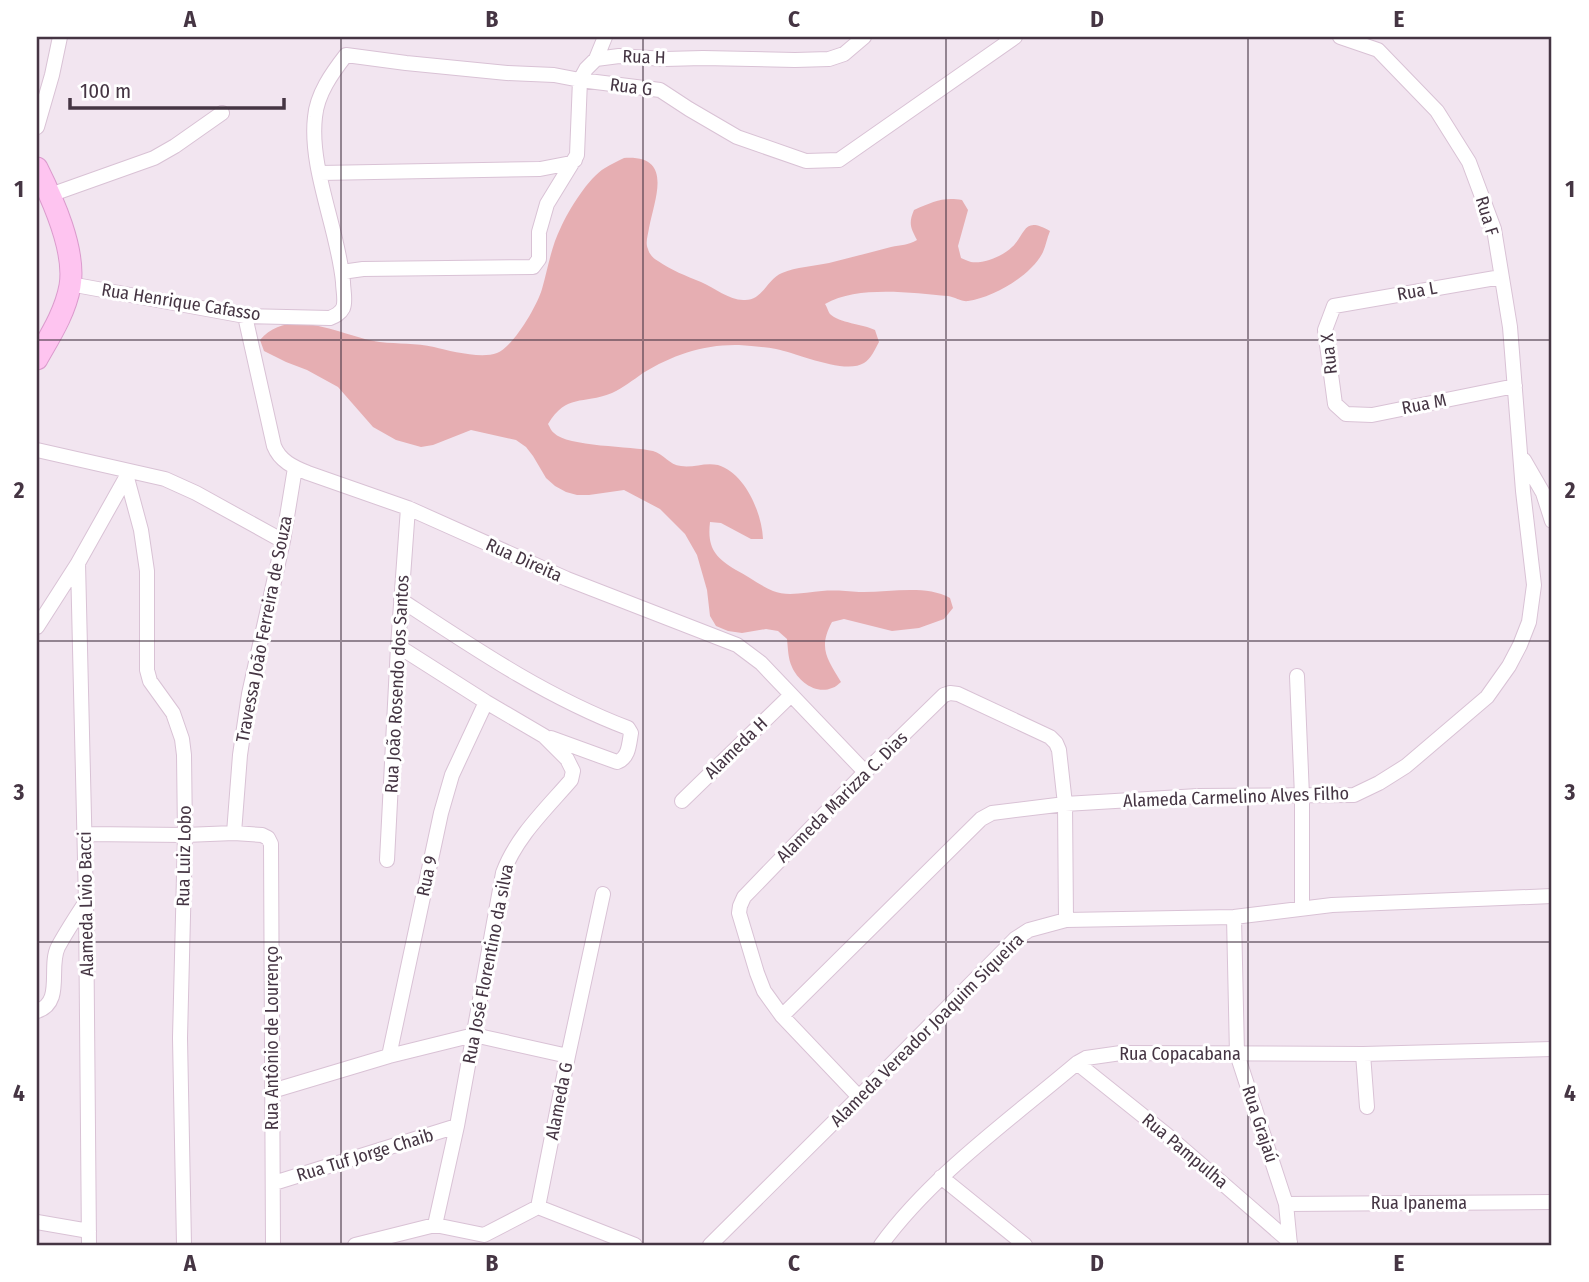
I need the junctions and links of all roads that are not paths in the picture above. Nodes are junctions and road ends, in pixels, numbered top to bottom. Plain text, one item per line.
1 (61, 37) edge
2 (605, 37) edge
3 (864, 37) edge
4 (1015, 37) edge
5 (1340, 37) edge
6 (596, 59) junction
7 (580, 80) junction
8 (222, 113) dead end
9 (37, 127) edge
10 (575, 160) junction
11 (37, 168) edge
12 (320, 173) junction
13 (50, 195) junction
14 (342, 272) junction
15 (1501, 277) junction
16 (71, 284) junction
17 (1334, 306) joint
18 (245, 316) junction
19 (37, 359) edge
20 (1515, 386) junction
21 (1335, 404) joint
22 (37, 450) edge
23 (1521, 456) junction
24 (295, 468) junction
25 (128, 474) junction
26 (408, 508) junction
27 (1552, 521) edge
28 (283, 541) junction
29 (78, 563) junction
30 (401, 600) junction
31 (37, 627) edge
32 (398, 646) junction
33 (1297, 676) dead end
34 (791, 695) junction
35 (486, 702) junction
36 (544, 736) junction
37 (865, 772) junction
38 (1302, 796) junction
39 (682, 801) dead end
40 (1065, 804) junction
41 (234, 832) junction
42 (85, 834) junction
43 (185, 835) junction
44 (387, 860) dead end
45 (603, 894) dead end
46 (1552, 896) edge
47 (86, 902) junction
48 (1302, 908) junction
49 (1234, 917) junction
50 (1066, 920) junction
51 (37, 1011) edge
52 (782, 1016) junction
53 (474, 1035) junction
54 (1552, 1049) edge
55 (1237, 1054) junction
56 (1363, 1054) junction
57 (389, 1056) junction
58 (568, 1056) junction
59 (1077, 1063) junction
60 (272, 1091) junction
61 (859, 1097) junction
62 (1367, 1107) dead end
63 (457, 1126) junction
64 (941, 1177) junction
65 (274, 1184) junction
66 (1552, 1202) edge
67 (1286, 1204) junction
68 (538, 1207) junction
69 (37, 1222) edge
70 (435, 1226) junction
71 (89, 1238) edge
72 (486, 1240) edge
73 (1290, 1244) edge
74 (184, 1245) edge
75 (273, 1245) edge
76 (355, 1245) edge
77 (635, 1245) edge
78 (710, 1245) edge
79 (881, 1245) edge
80 (1025, 1245) edge

1 - 9 street
2 - 6 street
3 - 6 street, Rua H
4 - 7 street, Rua G
5 - 15 street, Rua F
6 - 7 street, Rua H
7 - 10 street
7 - 12 street, Rua Henrique Cafasso
8 - 13 street
10 - 12 street
10 - 14 street
11 - 13 main road
12 - 14 street, Rua Henrique Cafasso
13 - 16 main road
14 - 18 street, Rua Henrique Cafasso
15 - 17 street, Rua L
15 - 20 street, Rua F
16 - 18 street, Rua Henrique Cafasso
16 - 19 main road
17 - 21 street, Rua X
18 - 24 street
20 - 21 street, Rua M
20 - 23 street, Rua F
22 - 25 street
23 - 27 street
23 - 38 street, Alameda Carmelino Alves Filho
24 - 26 street, Rua Direita
24 - 28 street, Travessa João Ferreira de Souza
25 - 28 street
25 - 29 street
25 - 43 street, Rua Luiz Lobo
26 - 30 street, Rua João Rosendo dos Santos
26 - 34 street, Rua Direita
28 - 41 street, Travessa João Ferreira de Souza
29 - 31 street
29 - 42 street, Alameda Lívio Bacci
30 - 32 street, Rua João Rosendo dos Santos
30 - 36 street
32 - 35 street, Rua José Florentino da silva
32 - 44 street, Rua João Rosendo dos Santos
33 - 38 street
34 - 37 street, Rua Direita
34 - 39 street, Alameda H
35 - 36 street, Rua José Florentino da silva
35 - 57 street, Rua 9
36 - 53 street, Rua José Florentino da silva
37 - 40 street, Alameda Marizza C. Dias
37 - 52 street, Alameda Marizza C. Dias
38 - 40 street, Alameda Carmelino Alves Filho
38 - 48 street
40 - 50 street
40 - 52 street, Alameda Carmelino Alves Filho
41 - 43 street
41 - 60 street, Rua Antônio de Lourenço
42 - 43 street
42 - 47 street, Alameda Lívio Bacci
43 - 74 street, Rua Luiz Lobo
45 - 58 street, Alameda G
46 - 48 street, Alameda Vereador Joaquim Siqueira
47 - 51 street
47 - 71 street, Alameda Lívio Bacci
48 - 49 street, Alameda Vereador Joaquim Siqueira
49 - 50 street, Alameda Vereador Joaquim Siqueira
49 - 55 street, Rua Grajaú
50 - 61 street, Alameda Vereador Joaquim Siqueira
52 - 61 street
53 - 57 street
53 - 58 street
53 - 63 street, Rua José Florentino da silva
54 - 56 street, Rua Copacabana
55 - 56 street, Rua Copacabana
55 - 59 street, Rua Copacabana
55 - 67 street, Rua Grajaú
56 - 62 street
57 - 60 street
58 - 68 street, Alameda G
59 - 64 street, Rua Copacabana
59 - 73 street, Rua Pampulha
60 - 65 street, Rua Antônio de Lourenço
61 - 78 street, Alameda Vereador Joaquim Siqueira
63 - 65 street, Rua Tuf Jorge Chaib
63 - 70 street, Rua José Florentino da silva
64 - 79 street, Rua Copacabana
64 - 80 street
65 - 75 street, Rua Antônio de Lourenço
66 - 67 street, Rua Ipanema
67 - 73 street, Rua Grajaú
68 - 72 street
68 - 77 street
69 - 71 street
70 - 72 street
70 - 76 street

